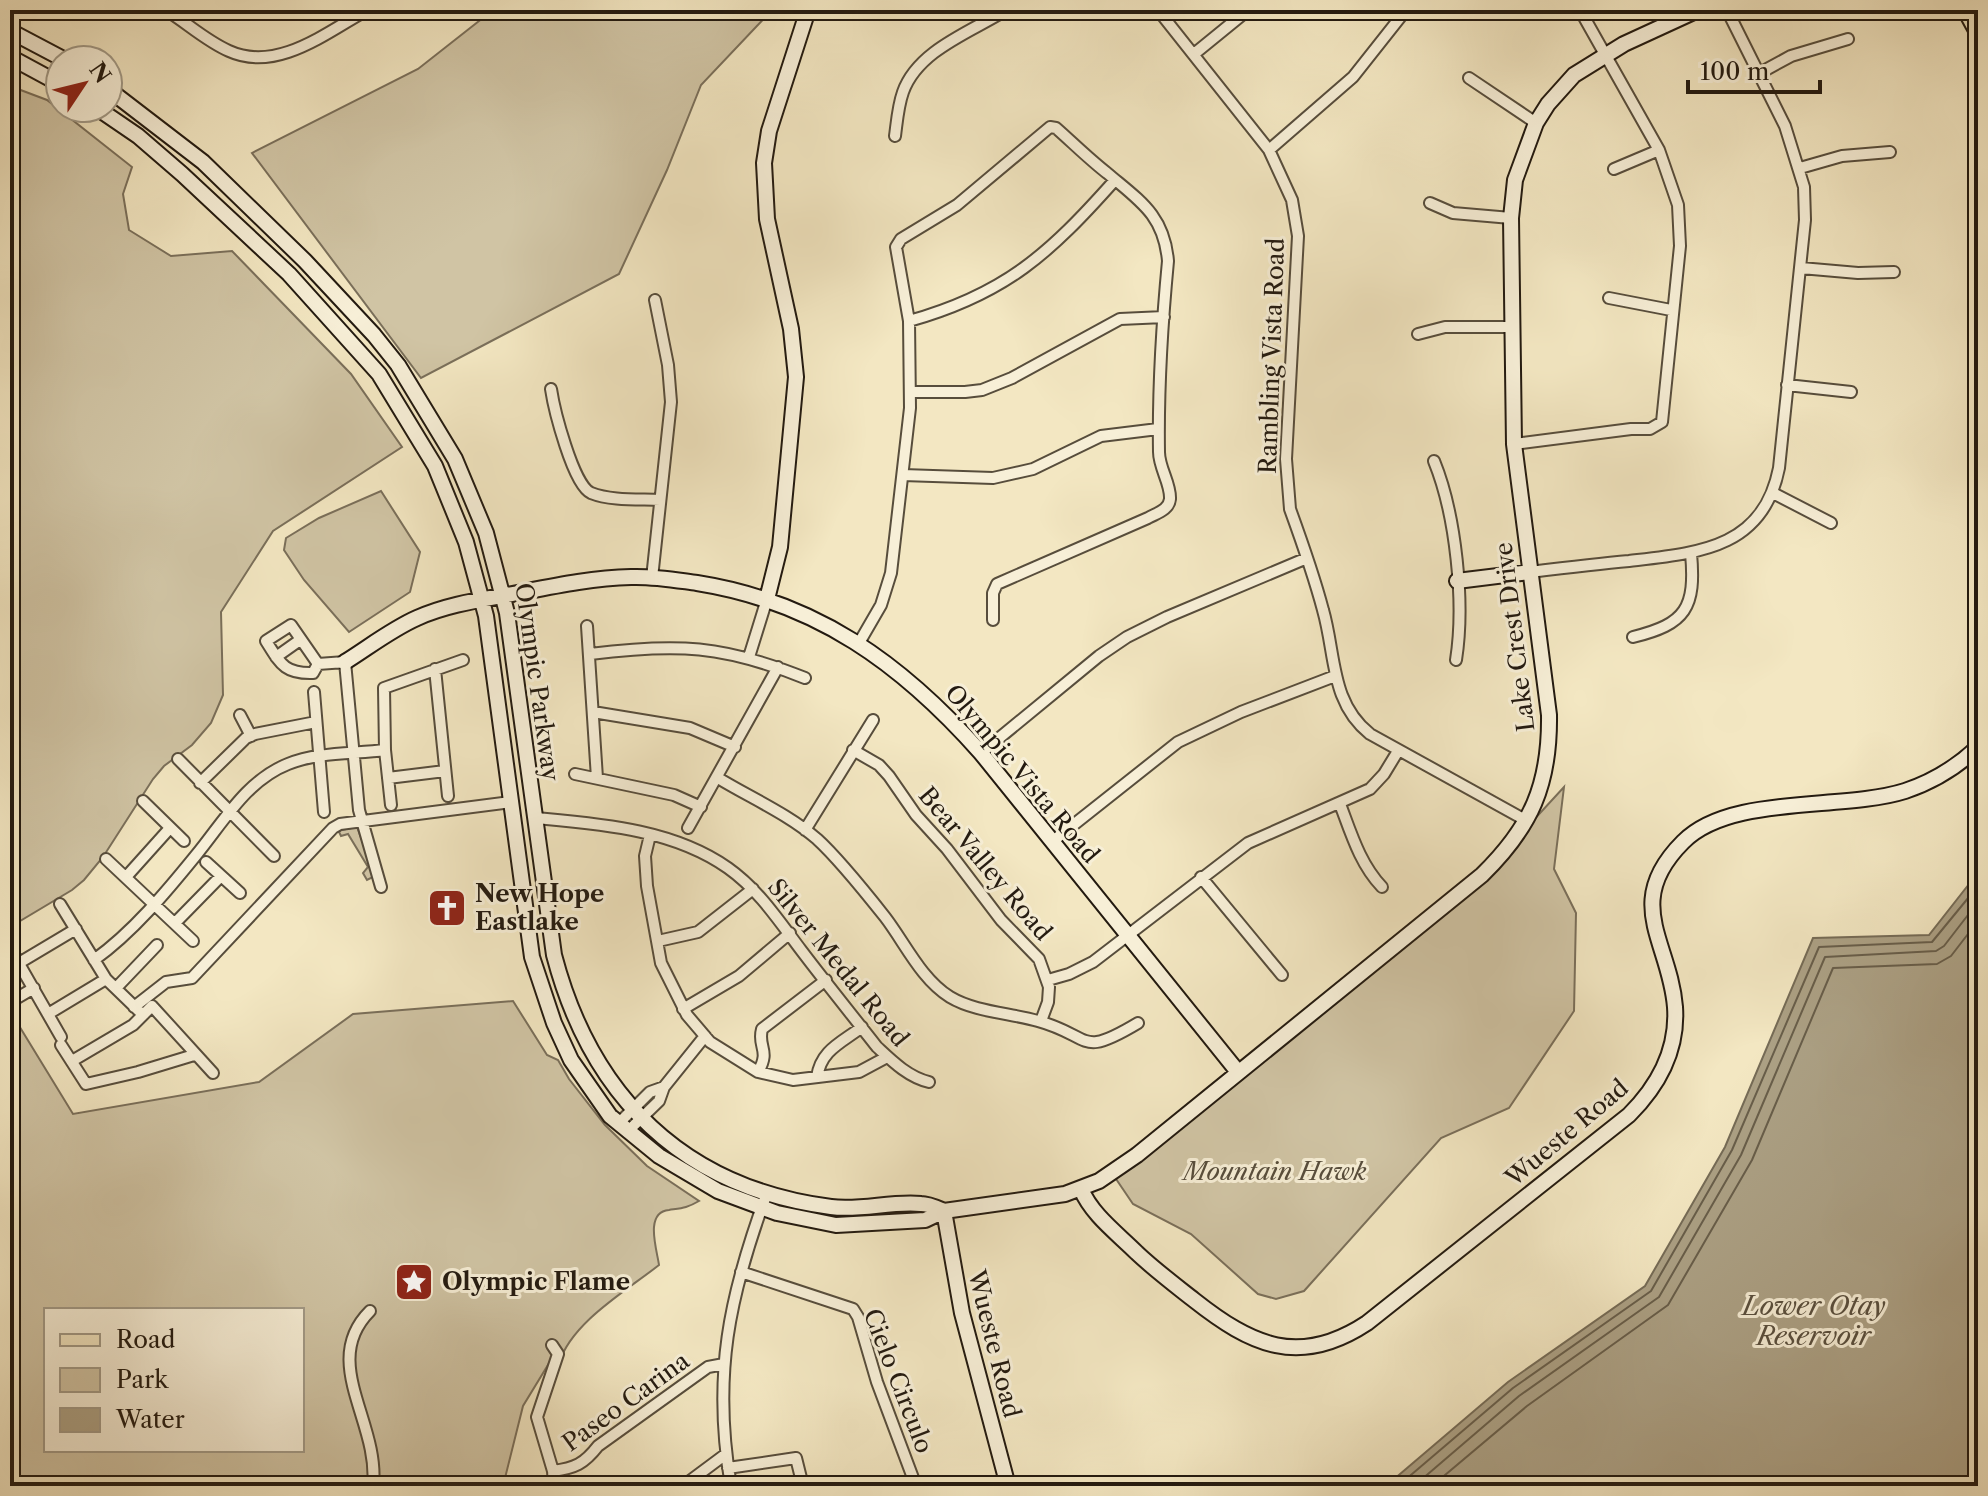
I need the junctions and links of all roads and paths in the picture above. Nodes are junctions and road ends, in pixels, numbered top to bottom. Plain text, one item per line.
1 (166, 10) edge
2 (367, 10) edge
3 (808, 10) edge
4 (1006, 10) edge
5 (1158, 10) edge
6 (1248, 10) edge
7 (1406, 10) edge
8 (1580, 10) edge
9 (1698, 10) edge
10 (1727, 10) edge
11 (10, 31) edge
12 (1848, 39) dead end
13 (44, 49) edge
14 (1194, 54) junction
15 (1605, 54) junction
16 (10, 57) edge
17 (1758, 74) junction
18 (44, 75) edge
19 (1469, 78) dead end
20 (124, 101) edge
21 (1536, 123) junction
22 (120, 124) edge
23 (895, 136) dead end
24 (1269, 150) junction
25 (1659, 150) junction
26 (1890, 152) dead end
27 (1800, 168) junction
28 (1614, 169) dead end
29 (1115, 180) junction
30 (1430, 203) dead end
31 (1511, 218) junction
32 (1801, 268) junction
33 (1894, 272) dead end
34 (1609, 298) dead end
35 (655, 300) dead end
36 (1671, 310) junction
37 (1164, 317) junction
38 (909, 321) junction
39 (1512, 327) junction
40 (1418, 334) dead end
41 (1787, 385) junction
42 (551, 389) dead end
43 (911, 392) junction
44 (1851, 392) dead end
45 (1158, 429) junction
46 (1514, 444) junction
47 (1434, 461) dead end
48 (903, 475) junction
49 (1773, 493) junction
50 (660, 500) junction
51 (1831, 523) dead end
52 (1691, 553) junction
53 (1307, 558) junction
54 (1530, 572) junction
55 (652, 578) junction
56 (1457, 581) junction
57 (503, 595) junction
58 (482, 599) junction
59 (767, 599) junction
60 (993, 620) dead end
61 (587, 626) dead end
62 (1633, 637) dead end
63 (300, 640) junction
64 (859, 643) junction
65 (590, 654) junction
66 (276, 657) junction
67 (749, 657) junction
68 (463, 660) dead end
69 (1456, 660) dead end
70 (345, 662) junction
71 (318, 664) junction
72 (778, 667) junction
73 (435, 669) junction
74 (1335, 676) junction
75 (805, 678) dead end
76 (314, 692) dead end
77 (593, 712) junction
78 (240, 715) dead end
79 (873, 720) dead end
80 (316, 722) junction
81 (251, 736) junction
82 (735, 747) junction
83 (1978, 747) edge
84 (385, 750) junction
85 (853, 750) junction
86 (1398, 751) junction
87 (981, 753) junction
88 (354, 754) junction
89 (319, 757) junction
90 (178, 759) dead end
91 (445, 771) junction
92 (575, 774) dead end
93 (388, 778) junction
94 (597, 778) junction
95 (718, 778) junction
96 (200, 783) junction
97 (448, 796) dead end
98 (143, 801) dead end
99 (511, 802) junction
100 (1340, 804) junction
101 (391, 805) dead end
102 (701, 807) junction
103 (230, 812) junction
104 (324, 812) dead end
105 (535, 818) junction
106 (1527, 821) junction
107 (363, 822) junction
108 (170, 828) junction
109 (688, 828) dead end
110 (805, 830) junction
111 (650, 835) junction
112 (184, 841) dead end
113 (1053, 841) junction
114 (274, 856) dead end
115 (106, 859) dead end
116 (206, 862) dead end
117 (221, 876) junction
118 (126, 877) junction
119 (1201, 877) junction
120 (381, 887) dead end
121 (1382, 887) dead end
122 (753, 889) junction
123 (240, 893) dead end
124 (150, 900) junction
125 (60, 904) dead end
126 (175, 923) junction
127 (76, 929) junction
128 (790, 933) junction
129 (1129, 935) junction
130 (193, 941) dead end
131 (658, 941) junction
132 (157, 945) dead end
133 (10, 948) edge
134 (94, 960) junction
135 (19, 963) junction
136 (1282, 975) dead end
137 (106, 979) junction
138 (826, 980) junction
139 (1048, 980) junction
140 (34, 988) junction
141 (116, 988) junction
142 (17, 998) dead end
143 (683, 1009) junction
144 (138, 1011) junction
145 (48, 1014) junction
146 (1041, 1021) junction
147 (1138, 1023) dead end
148 (862, 1027) junction
149 (705, 1036) junction
150 (194, 1055) junction
151 (887, 1057) junction
152 (72, 1061) junction
153 (758, 1072) junction
154 (1238, 1072) junction
155 (213, 1073) dead end
156 (817, 1077) junction
157 (929, 1082) dead end
158 (637, 1114) junction
159 (622, 1128) junction
160 (1081, 1189) junction
161 (767, 1193) junction
162 (761, 1208) junction
163 (944, 1211) junction
164 (741, 1272) junction
165 (370, 1311) dead end
166 (552, 1345) dead end
167 (724, 1364) junction
168 (726, 1454) junction
169 (728, 1468) junction
170 (553, 1471) junction
171 (373, 1486) edge
172 (554, 1486) edge
173 (683, 1486) edge
174 (731, 1486) edge
175 (803, 1486) edge
176 (916, 1486) edge
177 (1008, 1486) edge

1 - 2 street
3 - 59 main road
4 - 23 street
5 - 14 street, Rambling Vista Road
6 - 14 street
7 - 24 street
8 - 15 street
9 - 15 main road, Lake Crest Drive
10 - 17 street
11 - 13 main road
12 - 17 street
14 - 24 street, Rambling Vista Road
15 - 21 main road, Lake Crest Drive
15 - 25 street
16 - 18 main road
17 - 27 street
19 - 21 street
20 - 57 main road, Olympic Parkway
21 - 31 main road, Lake Crest Drive
22 - 58 main road, Olympic Parkway
24 - 53 street, Rambling Vista Road
25 - 28 street
25 - 36 street
26 - 27 street
27 - 32 street
29 - 37 street
29 - 38 street
29 - 38 street
30 - 31 street
31 - 39 main road, Lake Crest Drive
32 - 33 street
32 - 41 street
34 - 36 street
35 - 50 street
36 - 46 street
37 - 43 street
37 - 45 street
38 - 43 street
39 - 40 street
39 - 46 main road, Lake Crest Drive
41 - 44 street
41 - 49 street
42 - 50 street
43 - 48 street
45 - 48 street
45 - 60 street
46 - 54 main road, Lake Crest Drive
47 - 56 street
48 - 64 street
49 - 51 street
49 - 52 street
50 - 55 street
52 - 54 street
52 - 62 street
53 - 74 street, Rambling Vista Road
53 - 87 street
54 - 56 main road
54 - 106 main road, Lake Crest Drive
55 - 57 main road, Olympic Vista Road
55 - 59 main road, Olympic Vista Road
56 - 69 street
57 - 58 main road, Olympic Vista Road
57 - 105 main road, Olympic Parkway
58 - 70 main road, Olympic Vista Road
58 - 99 main road, Olympic Parkway
59 - 64 main road, Olympic Vista Road
59 - 67 street
61 - 65 street
63 - 66 street
63 - 66 street
63 - 71 street
64 - 87 main road, Olympic Vista Road
65 - 67 street
65 - 77 street
66 - 71 street
67 - 72 street
68 - 73 street
70 - 71 street
70 - 88 street
72 - 75 street
72 - 82 street
73 - 84 street
73 - 91 street
74 - 86 street, Rambling Vista Road
74 - 113 street
76 - 80 street
77 - 82 street
77 - 94 street
78 - 81 street
79 - 85 street
80 - 81 street
80 - 89 street
81 - 96 street
82 - 95 street
83 - 160 main road, Wueste Road
84 - 88 street
84 - 93 street
85 - 110 street
85 - 139 street, Bear Valley Road
86 - 100 street
86 - 106 street, Rambling Vista Road
87 - 113 main road, Olympic Vista Road
88 - 89 street
88 - 107 street
89 - 103 street
89 - 104 street
90 - 96 street
91 - 93 street
91 - 97 street
92 - 94 street
93 - 101 street
94 - 102 street
95 - 102 street
95 - 110 street
96 - 103 street
98 - 108 street
99 - 107 street
99 - 159 main road, Olympic Parkway
100 - 119 street
100 - 121 street
102 - 109 street
103 - 114 street
103 - 124 street
105 - 111 street, Silver Medal Road
105 - 158 main road, Olympic Parkway
106 - 154 main road, Lake Crest Drive
107 - 120 street
107 - 144 street
108 - 112 street
108 - 118 street
110 - 146 street
111 - 122 street, Silver Medal Road
111 - 131 street
113 - 129 main road, Olympic Vista Road
115 - 118 street
116 - 117 street
117 - 123 street
117 - 126 street
118 - 124 street
119 - 129 street
119 - 136 street
122 - 128 street, Silver Medal Road
122 - 131 street
124 - 126 street
124 - 134 street
125 - 127 street
126 - 130 street
127 - 134 street
127 - 135 street
128 - 138 street, Silver Medal Road
128 - 143 street
129 - 139 street
129 - 154 main road, Olympic Vista Road
131 - 143 street
132 - 141 street
133 - 135 street
134 - 137 street
135 - 140 street
137 - 141 street
137 - 145 street
138 - 148 street, Silver Medal Road
138 - 153 street
139 - 146 street, Bear Valley Road
140 - 142 street
140 - 145 street
141 - 144 street
143 - 149 street
144 - 150 street
144 - 152 street
145 - 152 street
146 - 147 street
148 - 151 street, Silver Medal Road
148 - 156 street
149 - 153 street
149 - 158 street
150 - 152 street
150 - 155 street
151 - 156 street
151 - 157 street, Silver Medal Road
153 - 156 street
154 - 160 main road, Lake Crest Drive
158 - 159 street
158 - 161 main road, Lake Crest Drive
159 - 162 main road, Lake Crest Drive
160 - 163 main road, Lake Crest Drive
161 - 162 street
161 - 163 main road, Lake Crest Drive
162 - 163 main road, Lake Crest Drive
162 - 164 street
163 - 177 main road, Wueste Road
164 - 167 street
164 - 176 street, Cielo Circulo
165 - 171 street
166 - 170 street
167 - 168 street
167 - 170 street, Paseo Carina
168 - 169 street
168 - 173 street
169 - 174 street
169 - 175 street
170 - 172 street

